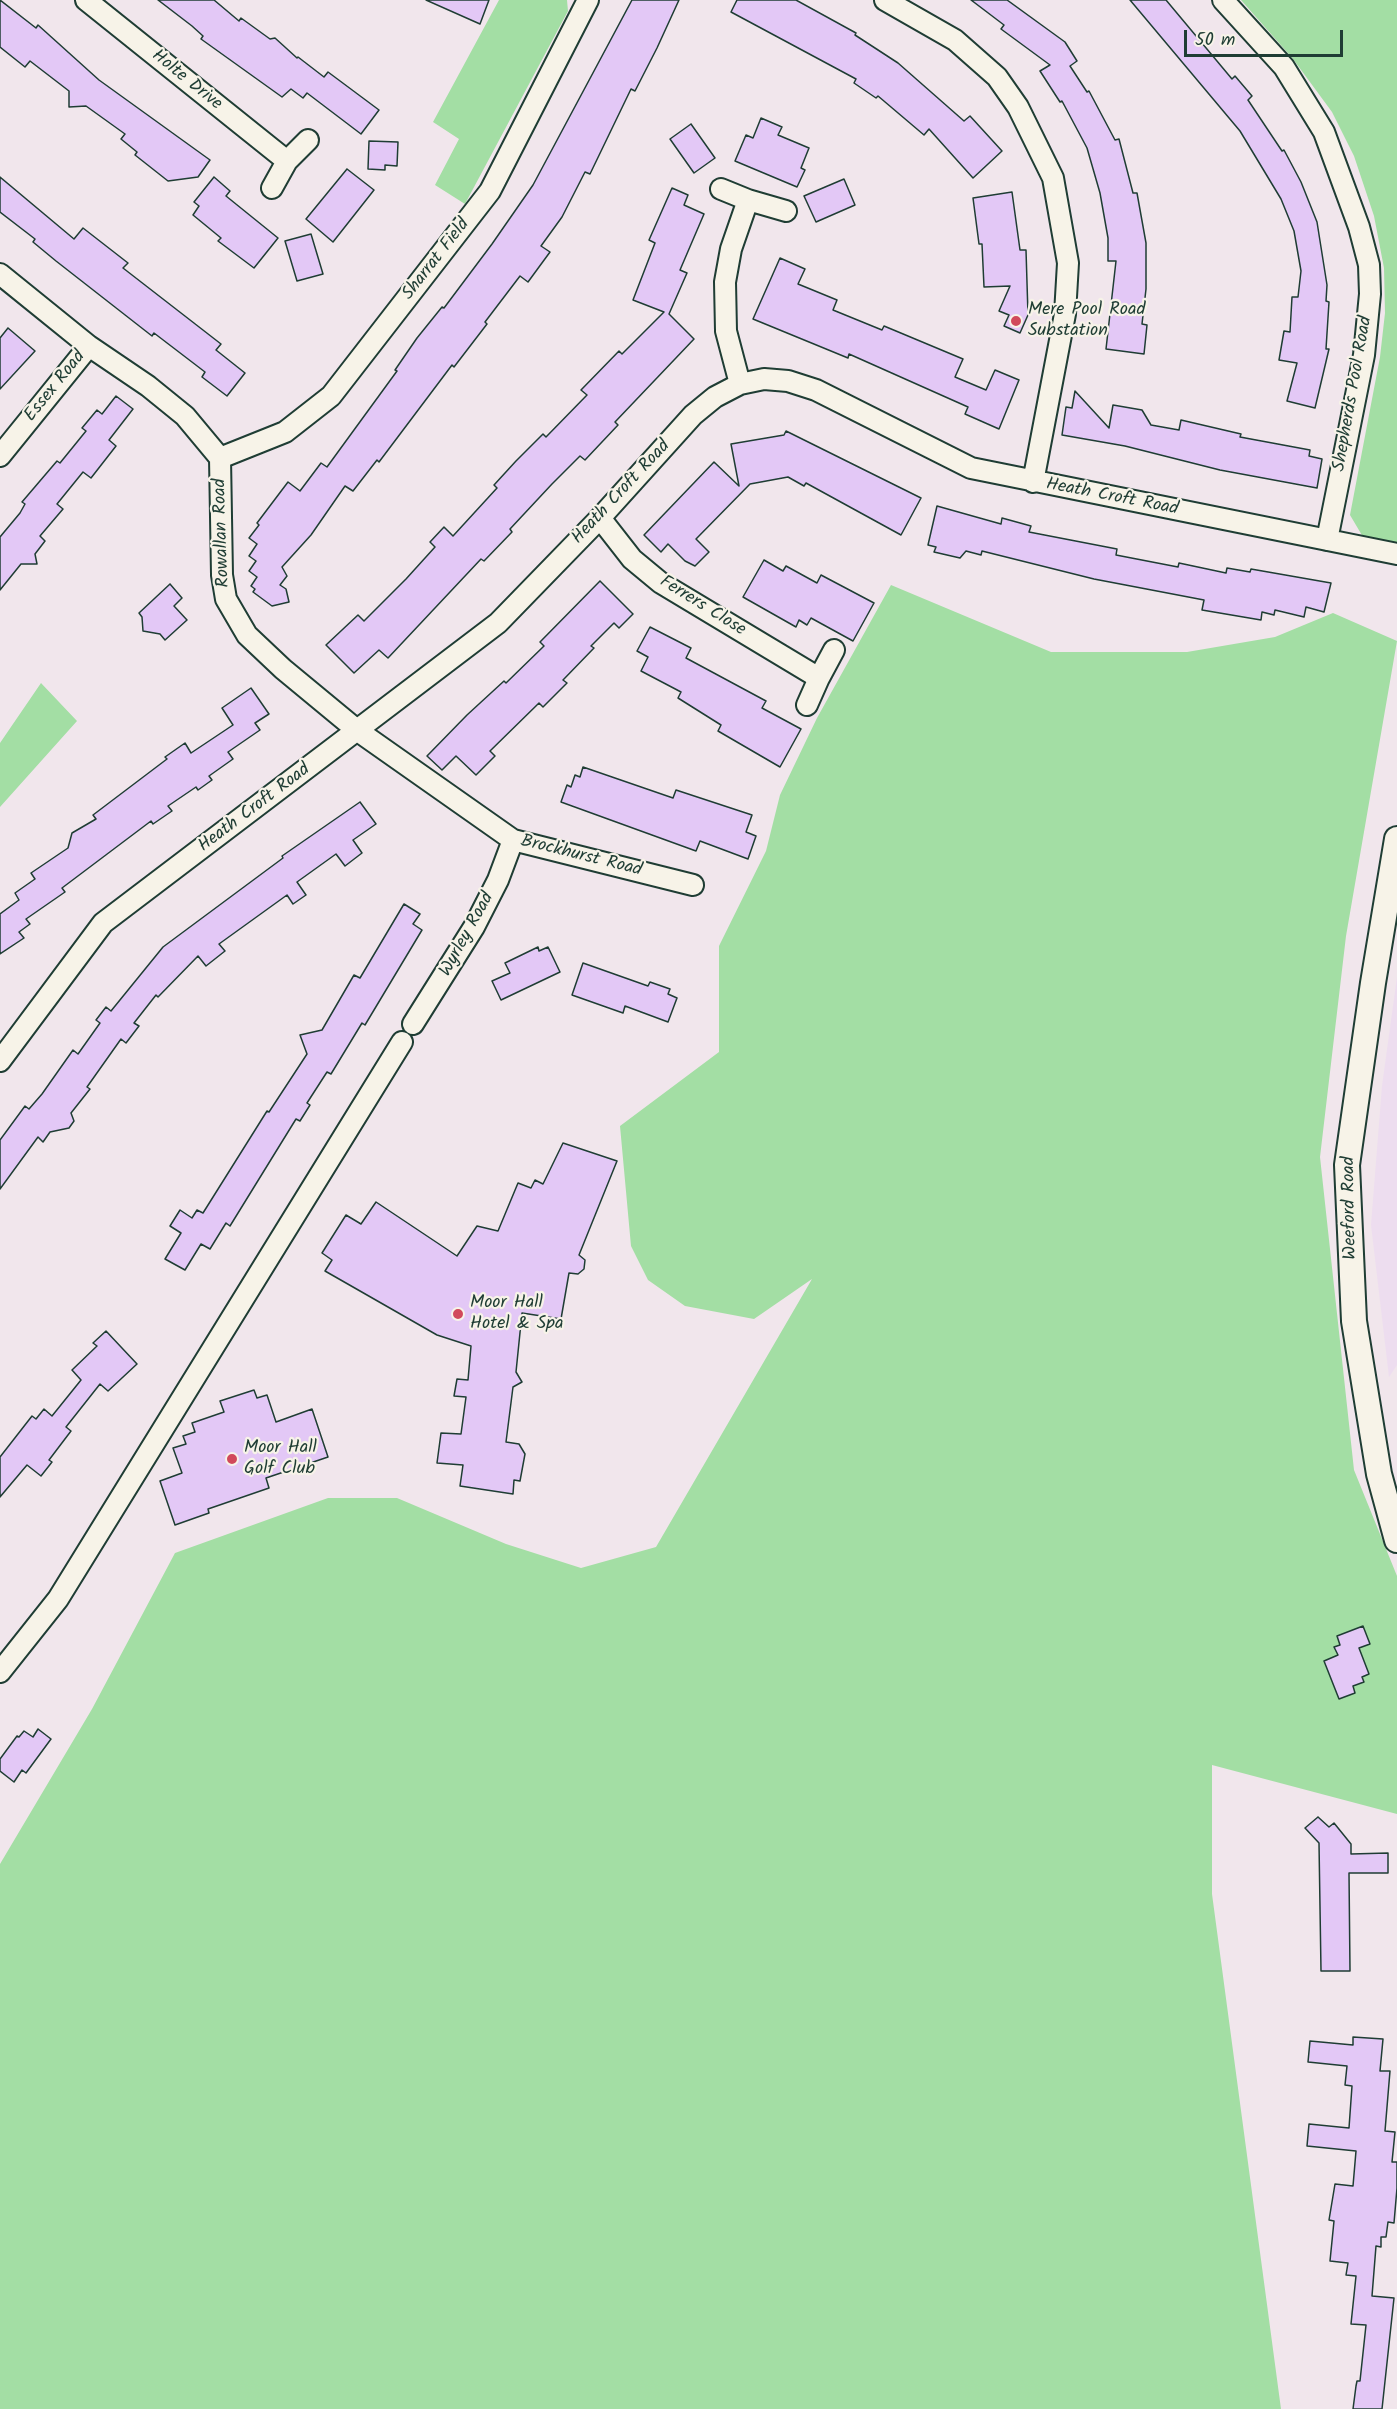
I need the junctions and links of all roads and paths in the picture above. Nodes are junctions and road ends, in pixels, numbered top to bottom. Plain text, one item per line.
1 (86, 0) edge
2 (588, 0) edge
3 (885, 0) edge
4 (1223, 0) edge
5 (308, 140) dead end
6 (287, 161) junction
7 (273, 188) dead end
8 (721, 189) dead end
9 (748, 200) junction
10 (786, 211) dead end
11 (0, 274) edge
12 (89, 346) junction
13 (740, 384) junction
14 (0, 456) edge
15 (220, 458) junction
16 (1033, 482) junction
17 (600, 518) junction
18 (1327, 540) junction
19 (1397, 554) edge
20 (834, 650) dead end
21 (819, 678) junction
22 (807, 705) dead end
23 (358, 731) junction
24 (1397, 839) edge
25 (513, 840) junction
26 (693, 885) dead end
27 (413, 1024) dead end
28 (402, 1042) dead end
29 (0, 1061) edge
30 (1397, 1540) edge
31 (0, 1672) edge

1 - 6 street, Holte Drive
2 - 15 street, Sharrat Field
3 - 16 street
4 - 18 street, Shepherds Pool Road
5 - 6 street
6 - 7 street
8 - 9 street
9 - 10 street
9 - 13 street
11 - 12 street, Rowallan Road
12 - 14 street, Essex Road
12 - 15 street, Rowallan Road
13 - 16 street, Heath Croft Road
13 - 17 street, Heath Croft Road
15 - 23 street, Rowallan Road
16 - 18 street, Heath Croft Road
17 - 21 street, Ferrers Close
17 - 23 street, Heath Croft Road
18 - 19 street, Heath Croft Road
20 - 21 street
21 - 22 street
23 - 25 street, Brockhurst Road
23 - 29 street, Heath Croft Road
24 - 30 street, Weeford Road
25 - 26 street, Brockhurst Road
25 - 27 street, Wyrley Road
28 - 31 street

